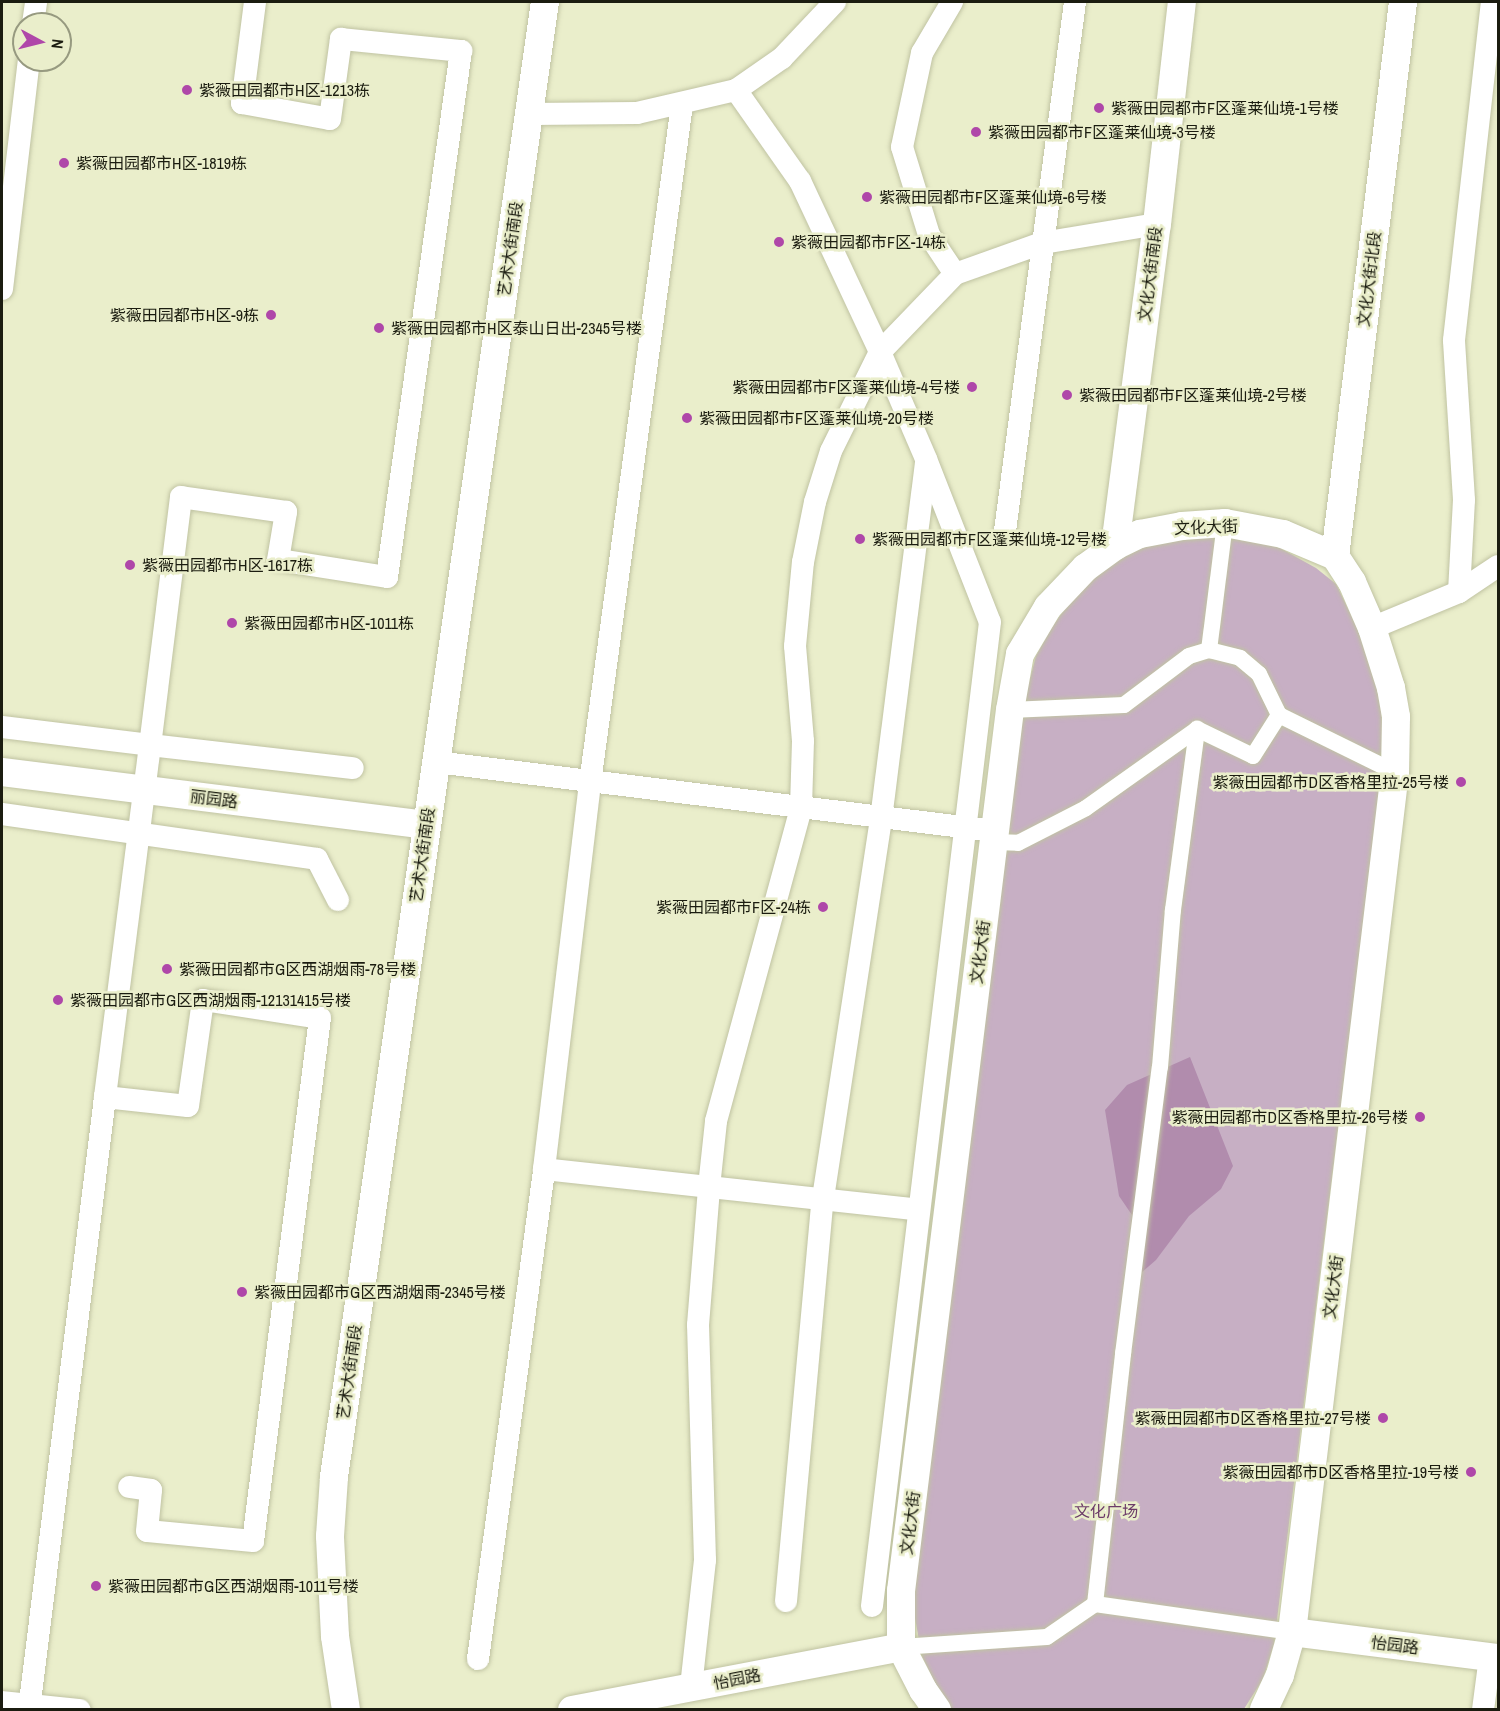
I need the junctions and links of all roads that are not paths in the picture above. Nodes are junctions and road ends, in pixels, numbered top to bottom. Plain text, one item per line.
1 (255, 2) edge
2 (545, 2) edge
3 (835, 2) edge
4 (952, 2) edge
5 (1075, 2) edge
6 (1182, 2) edge
7 (1403, 2) edge
8 (1492, 2) edge
9 (28, 72) edge
10 (736, 90) junction
11 (682, 104) junction
12 (530, 114) junction
13 (1157, 224) junction
14 (1042, 243) junction
15 (955, 274) junction
16 (2, 289) edge
17 (880, 352) junction
18 (926, 459) junction
19 (1225, 523) junction
20 (1005, 531) dead end
21 (1115, 546) junction
22 (1335, 556) junction
23 (1498, 566) edge
24 (1459, 592) junction
25 (1372, 628) junction
26 (1209, 650) junction
27 (1010, 710) junction
28 (1279, 715) junction
29 (2, 727) edge
30 (1197, 729) junction
31 (150, 746) junction
32 (436, 762) junction
33 (353, 768) dead end
34 (2, 772) edge
35 (1395, 772) junction
36 (590, 783) junction
37 (144, 791) junction
38 (801, 808) junction
39 (2, 814) edge
40 (881, 819) junction
41 (426, 825) junction
42 (964, 828) junction
43 (139, 835) junction
44 (994, 837) junction
45 (338, 900) dead end
46 (105, 1097) junction
47 (544, 1169) junction
48 (709, 1187) junction
49 (823, 1198) junction
50 (919, 1210) junction
51 (129, 1487) dead end
52 (786, 1600) dead end
53 (1095, 1604) junction
54 (872, 1606) dead end
55 (1292, 1632) junction
56 (901, 1647) junction
57 (1494, 1657) edge
58 (478, 1659) dead end
59 (691, 1688) junction
60 (2, 1702) edge
61 (29, 1707) edge
62 (80, 1710) edge
63 (346, 1710) edge
64 (572, 1710) edge
65 (937, 1710) edge
66 (1264, 1710) edge
67 (1483, 1710) edge

1 - 31 street
2 - 12 street, 艺术大街南段
3 - 10 street
4 - 15 street
5 - 14 street
6 - 13 street, 文化大街南段
7 - 22 street, 文化大街北段
8 - 24 street
9 - 16 street
10 - 11 street
10 - 17 street
11 - 12 street
11 - 36 street
12 - 32 street, 艺术大街南段
13 - 14 street
13 - 21 street, 文化大街南段
14 - 15 street
14 - 20 street
15 - 17 street
17 - 18 street
17 - 38 street
18 - 40 street
18 - 42 street
19 - 21 street, 文化大街
19 - 22 street, 文化大街
19 - 26 street
21 - 27 street, 文化大街
22 - 25 street, 文化大街
23 - 24 street
24 - 25 street
25 - 35 street, 文化大街
26 - 27 street
26 - 28 street
27 - 44 street, 文化大街
28 - 30 street
28 - 35 street
29 - 31 street
30 - 44 street
30 - 53 street
31 - 33 street
31 - 37 street
32 - 36 street
32 - 41 street, 艺术大街南段
34 - 37 street, 丽园路
35 - 55 street, 文化大街
36 - 38 street
36 - 47 street
37 - 41 street, 丽园路
37 - 43 street
38 - 40 street
38 - 48 street
39 - 43 street
40 - 42 street
40 - 49 street
41 - 63 street, 艺术大街南段
42 - 44 street
42 - 50 street
43 - 45 street
43 - 46 street
44 - 56 street, 文化大街
46 - 51 street
46 - 61 street
47 - 48 street
47 - 58 street
48 - 49 street
48 - 59 street
49 - 50 street
49 - 52 street
50 - 54 street
53 - 55 street
53 - 56 street
55 - 57 street, 怡园路
55 - 66 street, 文化大街
56 - 59 street, 怡园路
56 - 65 street, 文化大街
57 - 67 street
59 - 64 street, 怡园路
60 - 61 street
61 - 62 street

